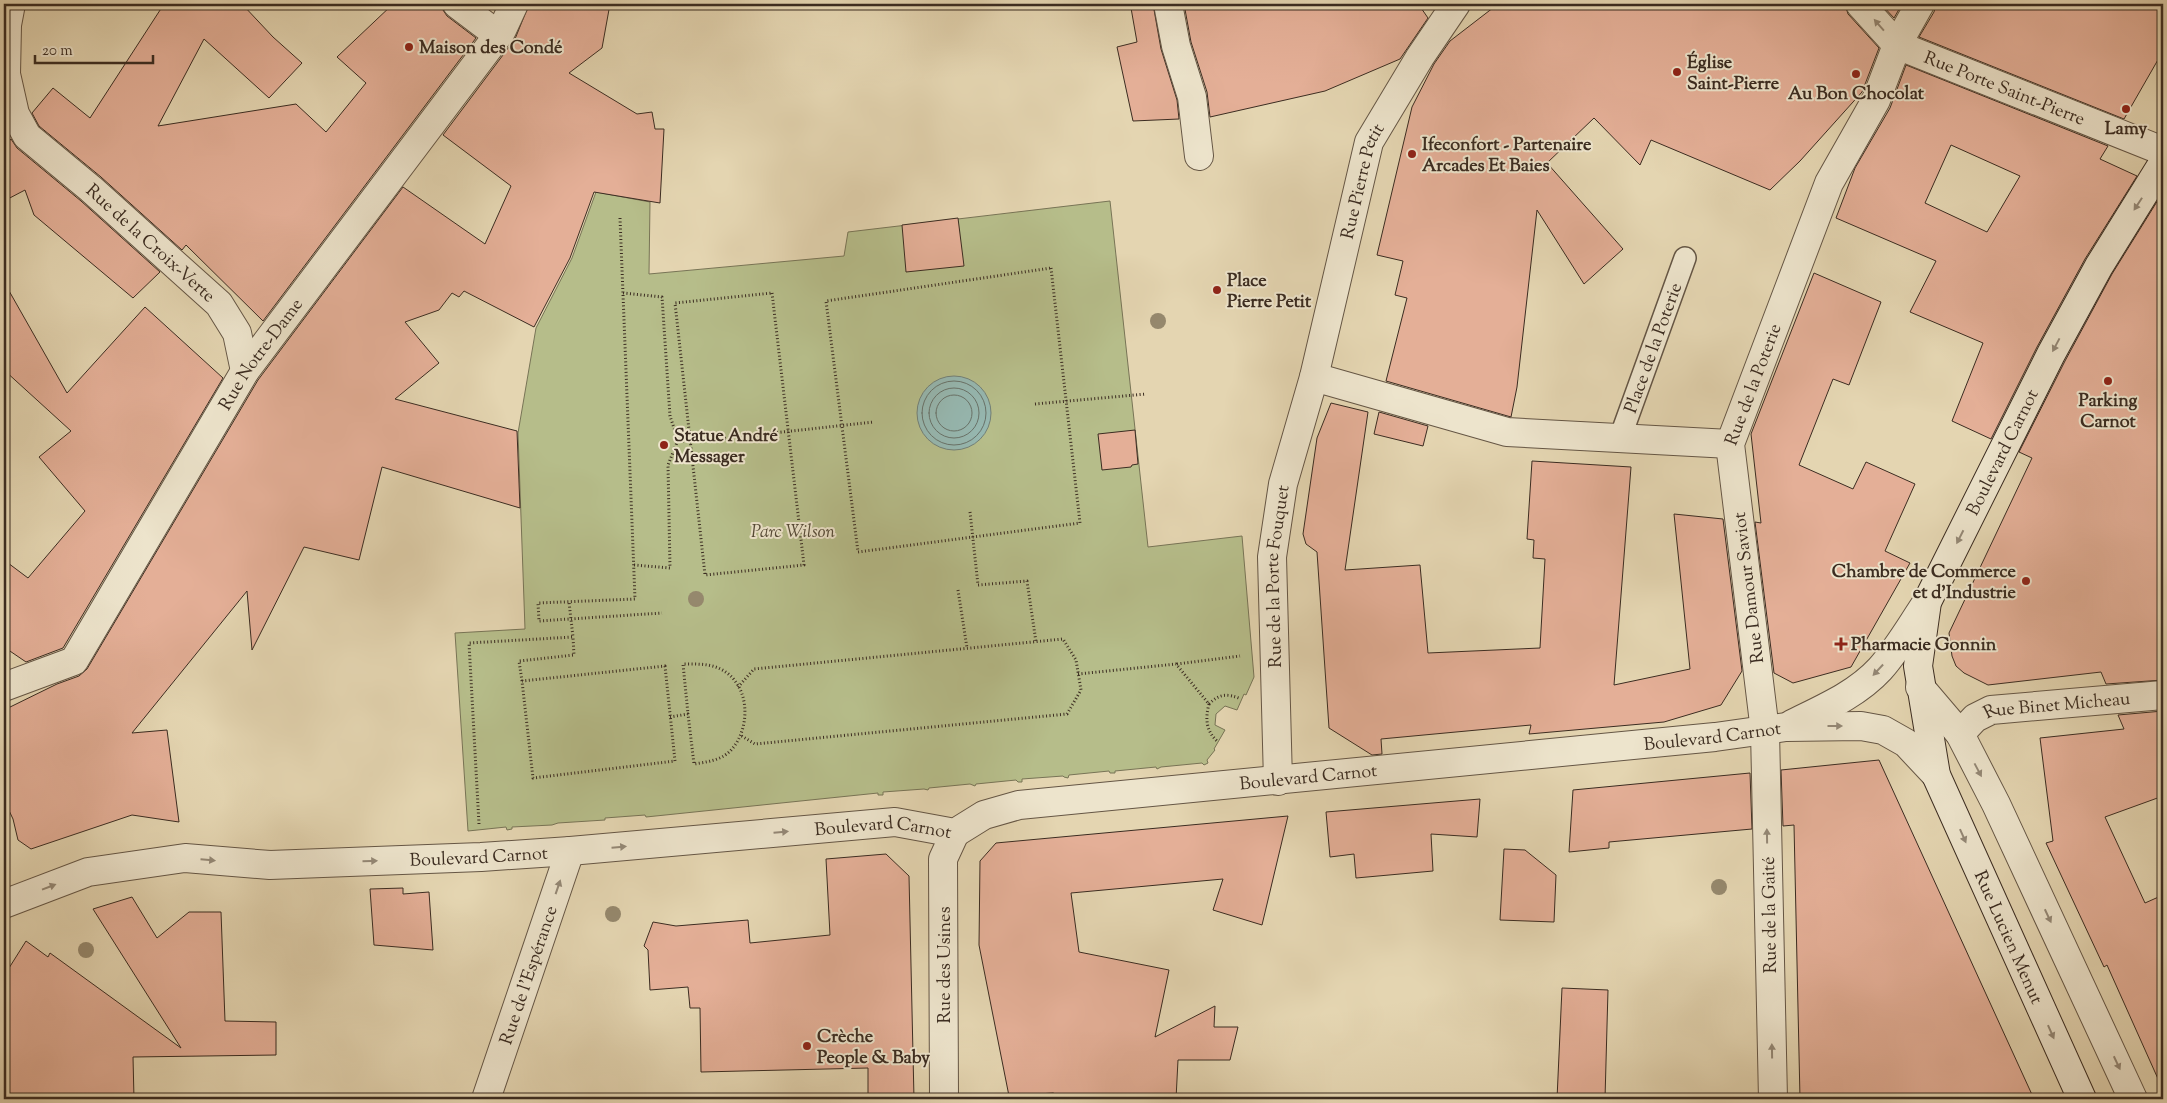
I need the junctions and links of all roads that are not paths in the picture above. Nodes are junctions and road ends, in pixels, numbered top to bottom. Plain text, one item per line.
1 (12, 4) edge
2 (458, 4) edge
3 (514, 4) edge
4 (1168, 4) edge
5 (1456, 4) edge
6 (1860, 4) edge
7 (1920, 4) edge
8 (498, 35) junction
9 (1897, 45) junction
10 (2163, 151) edge
11 (1199, 156) dead end
12 (2163, 162) edge
13 (1685, 258) dead end
14 (245, 371) junction
15 (1314, 378) junction
16 (1620, 438) junction
17 (1730, 444) junction
18 (1927, 602) junction
19 (4, 687) edge
20 (1920, 687) junction
21 (2163, 695) edge
22 (1776, 729) junction
23 (1960, 734) junction
24 (1936, 775) junction
25 (1278, 781) junction
26 (955, 833) junction
27 (570, 851) junction
28 (4, 904) edge
29 (486, 1099) edge
30 (944, 1099) edge
31 (1773, 1099) edge
32 (2082, 1099) edge
33 (2133, 1099) edge

1 - 14 street, Rue de la Croix-Verte
2 - 8 street
3 - 8 street, Rue Notre-Dame
4 - 11 street
5 - 15 street, Rue Pierre Petit
9 -> 6 street, Rue Porte Saint-Pierre
7 - 9 street, Rue de la Poterie
8 - 14 street, Rue Notre-Dame
9 - 10 street, Rue Porte Saint-Pierre
9 - 17 street, Rue de la Poterie
12 -> 18 street, Boulevard Carnot
13 - 16 lane, Place de la Poterie
14 - 19 street, Rue Notre-Dame
15 - 16 street, Rue de la Poterie
15 - 25 street, Rue de la Porte Fouquet
16 - 17 street, Rue de la Poterie
17 - 22 street, Rue Damour Saviot
18 - 20 street, Boulevard Carnot
18 -> 22 street
20 - 23 street
20 - 24 street, Boulevard Carnot
21 - 23 street, Rue Binet Micheau
22 -> 24 street, Boulevard Carnot
22 - 25 street, Boulevard Carnot
31 -> 22 street, Rue de la Gaité
23 -> 33 street
24 -> 32 street, Rue Lucien Menut
25 - 26 street, Boulevard Carnot
27 -> 26 street, Boulevard Carnot
26 - 30 street, Rue des Usines
28 -> 27 street, Boulevard Carnot
29 -> 27 street, Rue de l'Espérance

